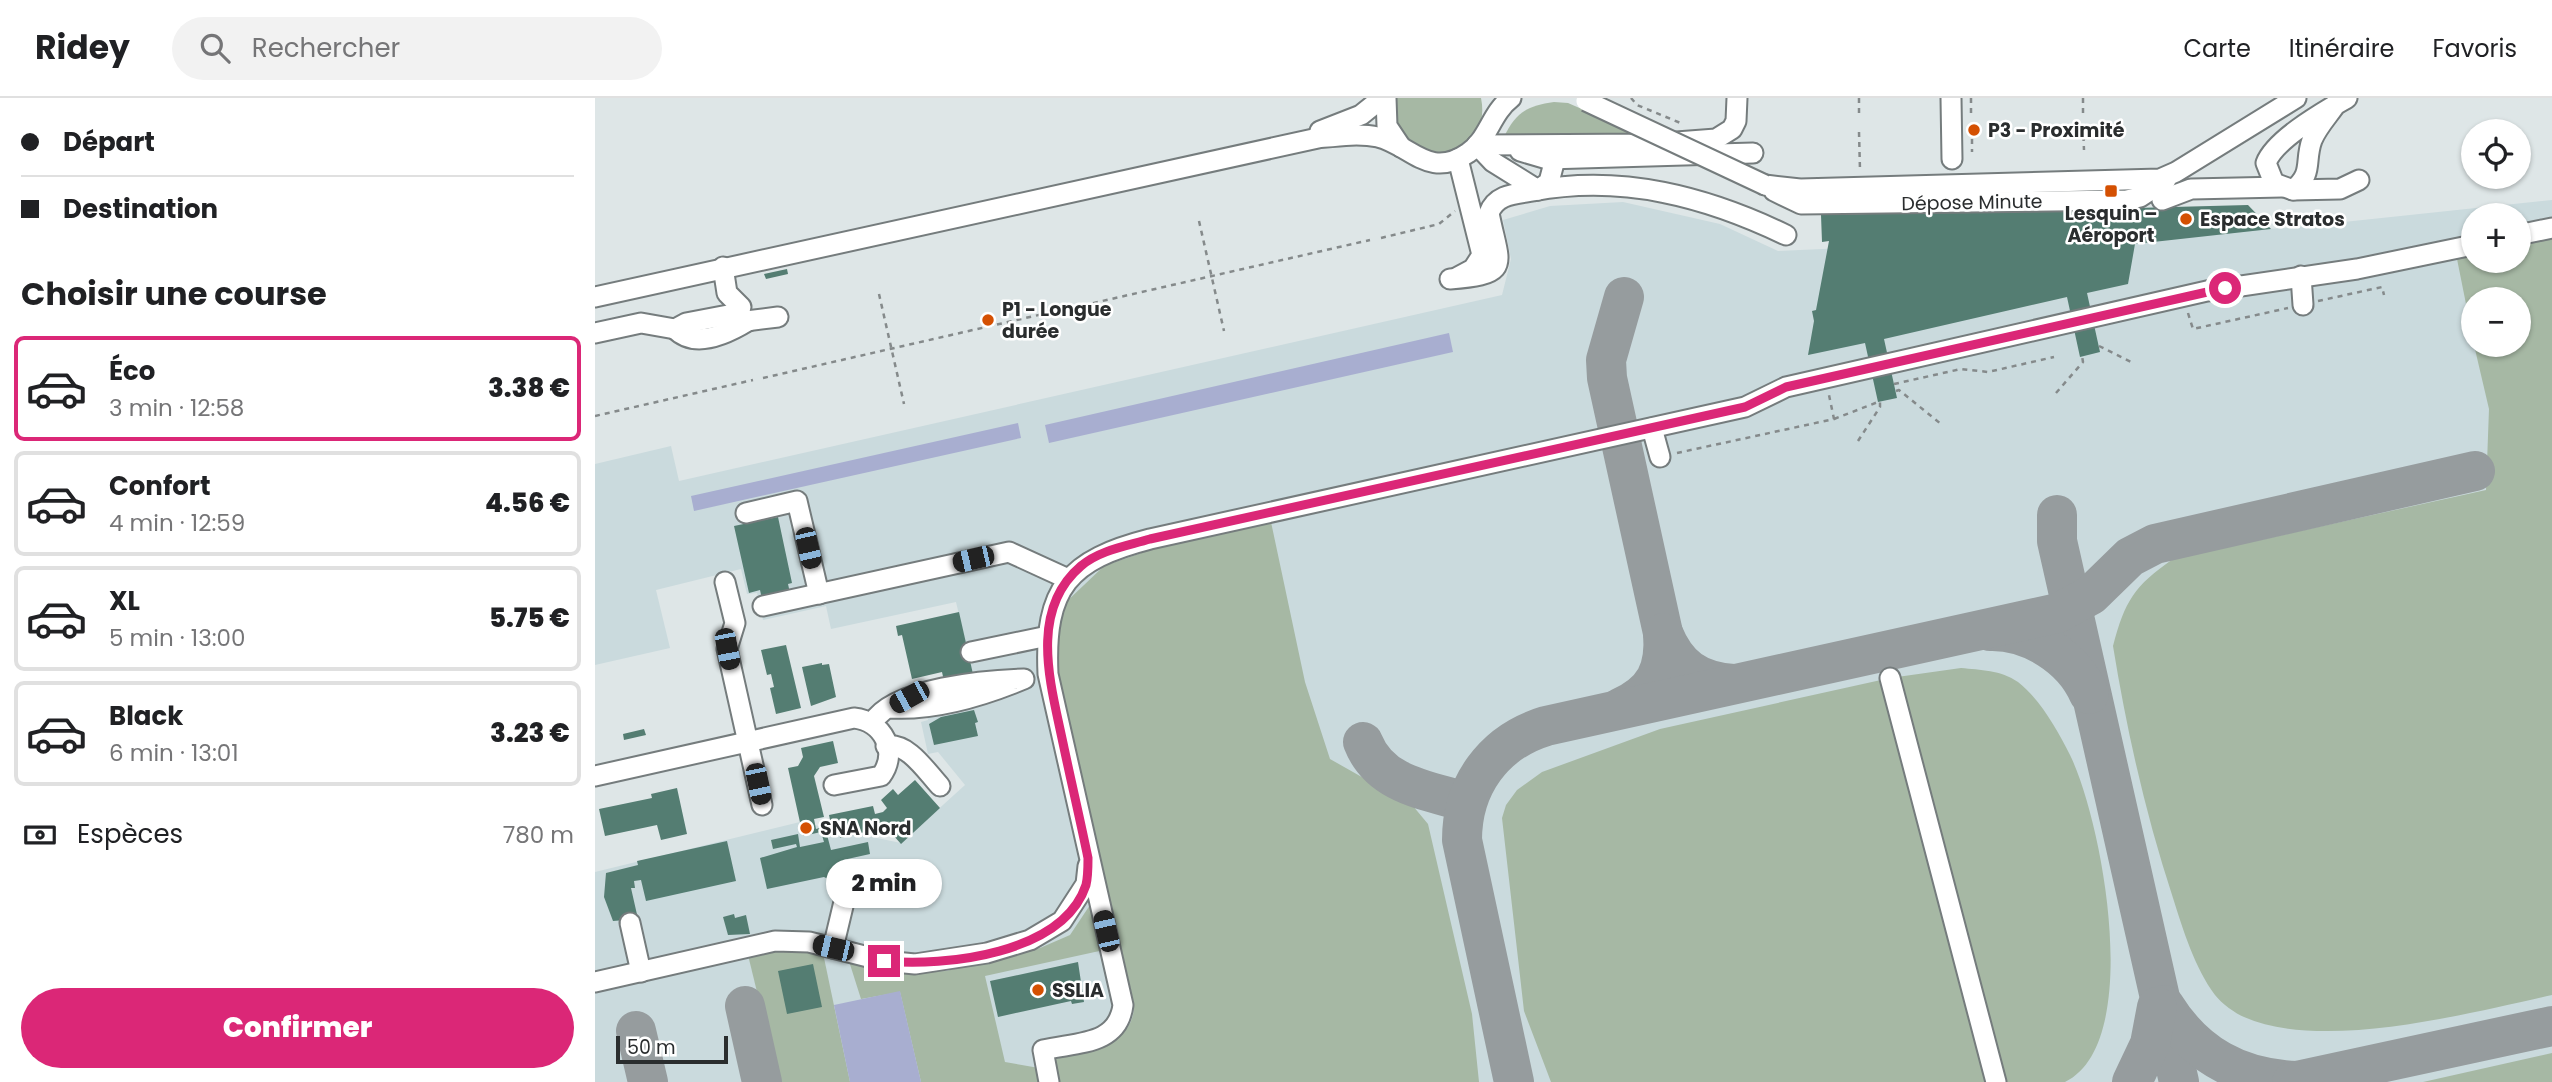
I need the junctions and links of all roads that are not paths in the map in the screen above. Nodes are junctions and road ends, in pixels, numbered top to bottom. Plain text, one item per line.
1 (1384, 98) edge
2 (1490, 98) edge
3 (1511, 98) edge
4 (1737, 98) edge
5 (1951, 98) edge
6 (2296, 98) edge
7 (1583, 99) edge
8 (2341, 103) edge
9 (1489, 125) junction
10 (1279, 145) junction
11 (1477, 145) junction
12 (1506, 145) junction
13 (1401, 148) junction
14 (1753, 153) dead end
15 (1458, 159) junction
16 (1555, 159) junction
17 (1952, 159) dead end
18 (2293, 186) junction
19 (1538, 190) junction
20 (2162, 200) dead end
21 (2552, 228) edge
22 (2531, 232) edge
23 (1786, 235) dead end
24 (2461, 248) edge
25 (723, 267) junction
26 (2301, 276) junction
27 (595, 297) edge
28 (2303, 305) road end
29 (739, 307) junction
30 (778, 317) dead end
31 (703, 321) junction
32 (674, 329) junction
33 (595, 333) edge
34 (1653, 428) junction
35 (1660, 457) road end
36 (746, 513) dead end
37 (1069, 579) junction
38 (725, 582) dead end
39 (819, 594) junction
40 (762, 606) dead end
41 (1048, 636) junction
42 (971, 652) dead end
43 (1048, 674) junction
44 (1890, 678) dead end
45 (873, 722) junction
46 (749, 742) junction
47 (886, 746) junction
48 (595, 776) edge
49 (834, 785) dead end
50 (940, 786) dead end
51 (762, 806) dead end
52 (1088, 858) junction
53 (848, 885) dead end
54 (630, 923) dead end
55 (833, 948) junction
56 (641, 972) junction
57 (595, 982) edge
58 (1049, 1082) edge
59 (1996, 1082) edge

1 - 10 street
1 - 13 street
2 - 9 street
3 - 9 street
4 - 12 street
5 - 17 street
6 - 7 street, bridge
8 - 18 street
8 - 18 street
9 - 11 street
10 - 13 street
10 - 25 street
11 - 12 street
11 - 15 street
11 - 19 street
12 - 16 street
13 - 15 street
14 - 16 street
15 - 19 street
16 - 19 street
18 - 20 street
19 - 23 street
21 - 22 street
24 - 26 street
25 - 27 street
25 - 29 street
26 - 28 street
26 - 34 street
29 - 30 street
29 - 31 street
29 - 31 street
29 - 32 street
31 - 32 street
32 - 33 street
34 - 35 street
34 - 37 street
36 - 39 street
37 - 39 street
37 - 41 street
38 - 46 street
39 - 40 street
41 - 42 street
41 - 43 street
43 - 45 street
43 - 52 street
44 - 59 street
45 - 46 street
45 - 47 street
46 - 48 street
46 - 51 street
47 - 49 street
47 - 50 street
52 - 55 street
52 - 58 street
53 - 55 street
54 - 56 street
55 - 56 street
56 - 57 street

